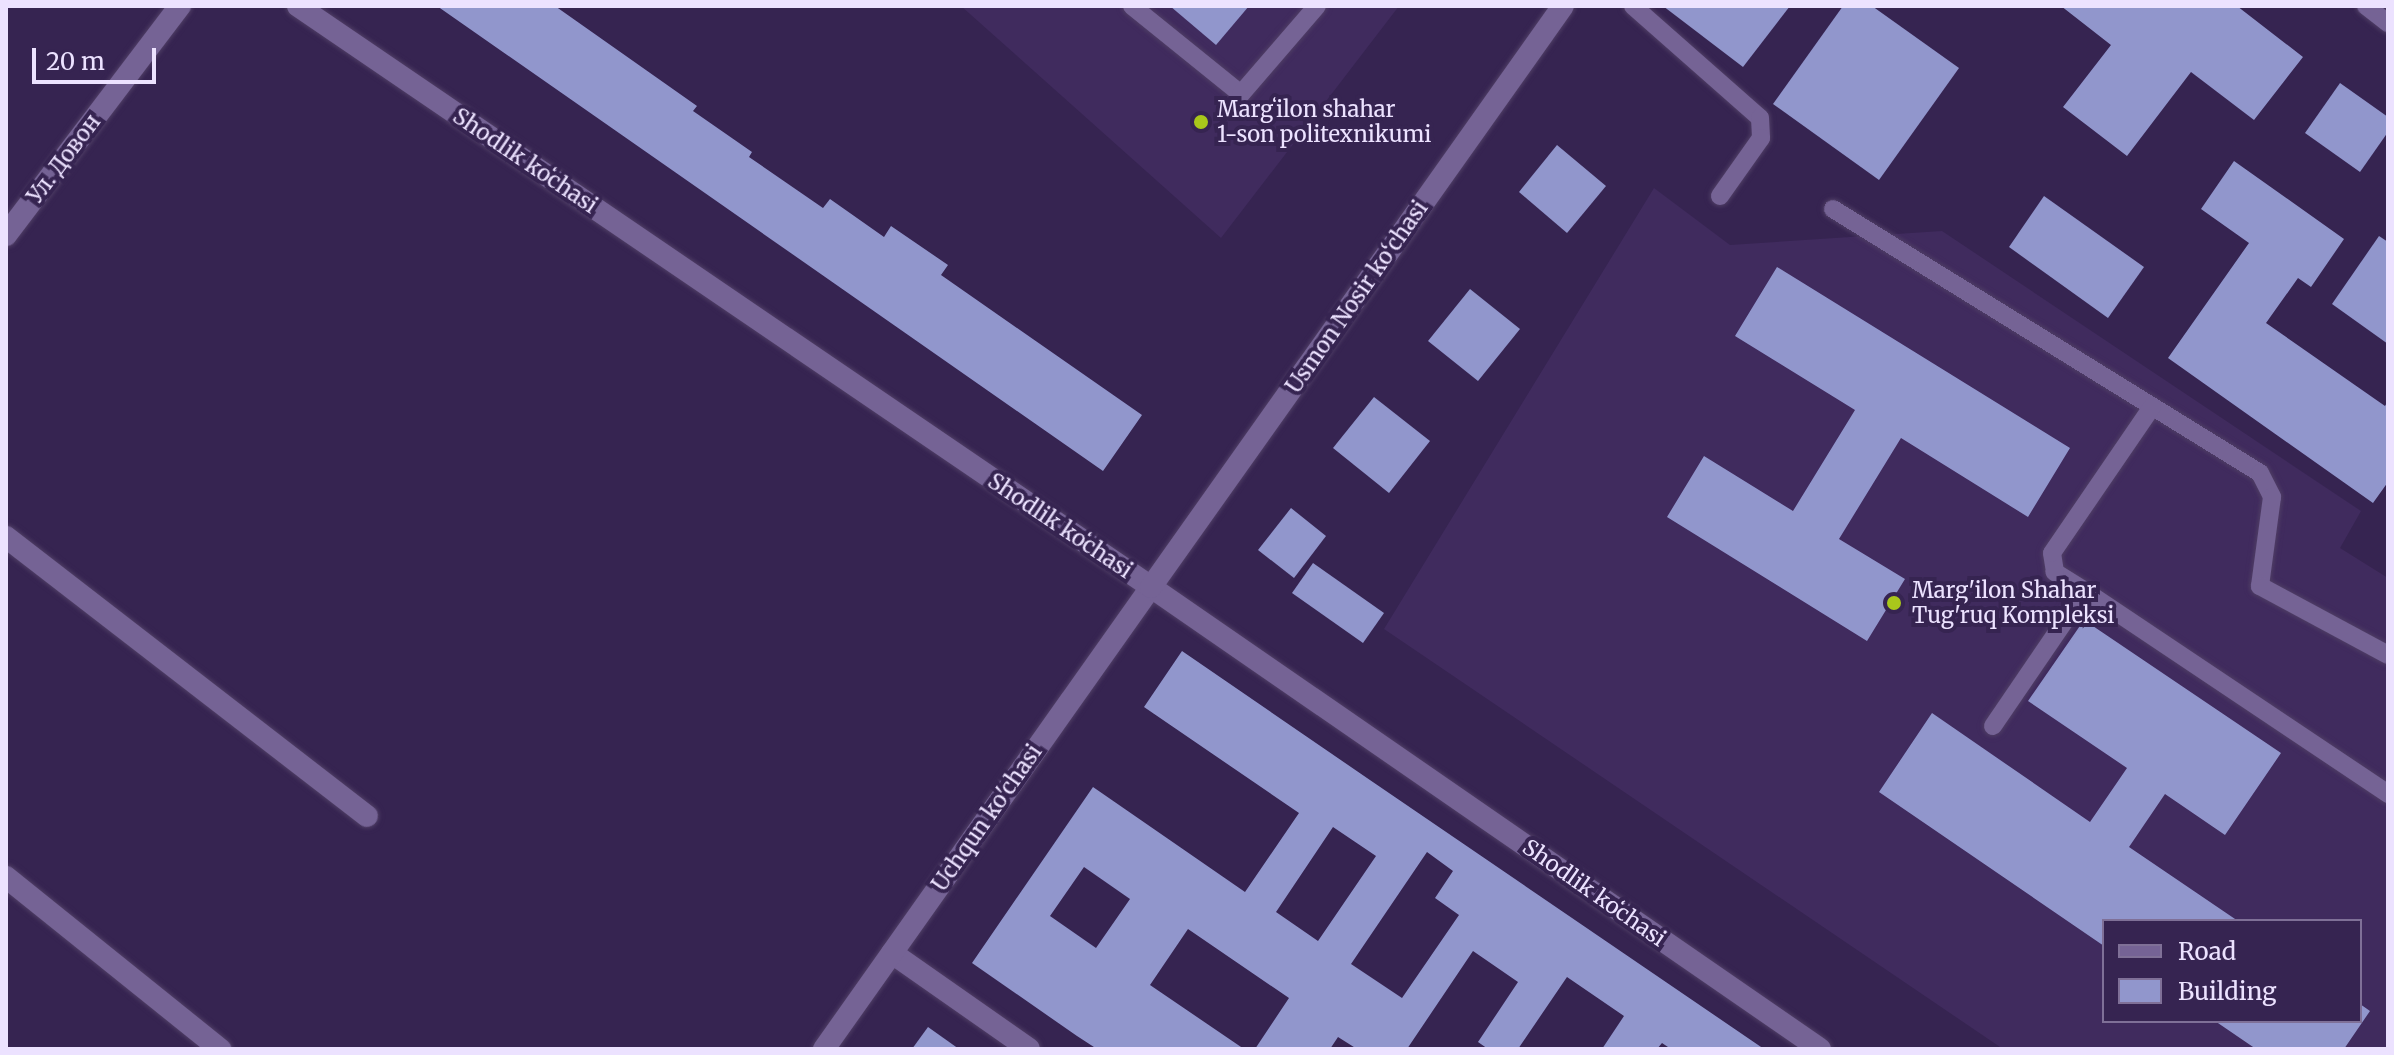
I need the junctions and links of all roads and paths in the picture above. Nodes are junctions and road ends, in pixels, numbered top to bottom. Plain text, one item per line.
1 (180, 6) edge
2 (298, 6) edge
3 (1132, 6) edge
4 (1317, 6) edge
5 (1563, 6) edge
6 (1633, 6) edge
7 (2366, 6) edge
8 (2388, 23) edge
9 (1720, 196) dead end
10 (1833, 209) dead end
11 (6, 235) edge
12 (2152, 407) junction
13 (6, 537) edge
14 (1151, 587) junction
15 (2085, 591) junction
16 (2388, 655) edge
17 (1993, 726) dead end
18 (2388, 794) edge
19 (367, 816) dead end
20 (6, 877) edge
21 (892, 953) junction
22 (220, 1049) edge
23 (824, 1049) edge
24 (1029, 1049) edge
25 (1820, 1049) edge

1 - 11 street, Ул. Довон
2 - 14 street, Shodlik koʻchasi
3 - 4 lane
5 - 14 street, Usmon Nosir ko‘chasi
6 - 9 lane
7 - 8 lane
10 - 12 lane
12 - 15 lane
12 - 16 lane
13 - 19 street
14 - 21 street, Uchqun ko'chasi
14 - 25 street, Shodlik koʻchasi
15 - 17 lane
15 - 18 lane
20 - 22 street
21 - 23 street, Uchqun ko'chasi
21 - 24 street

